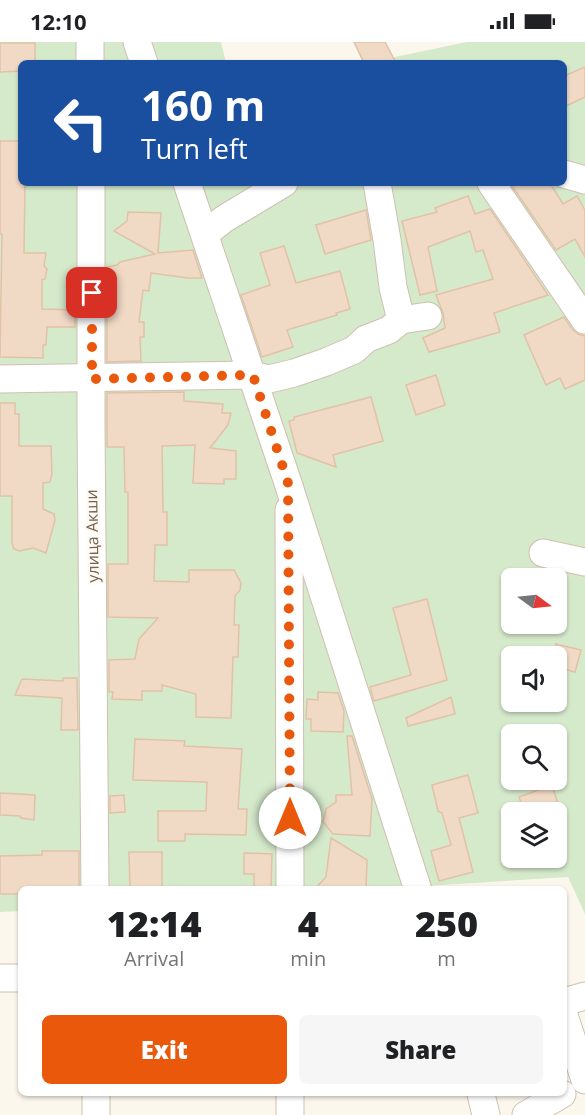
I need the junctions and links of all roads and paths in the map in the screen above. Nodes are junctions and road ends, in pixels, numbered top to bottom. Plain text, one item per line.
1 (90, 42) edge
2 (137, 42) edge
3 (90, 60) edge
4 (143, 60) edge
5 (567, 175) edge
6 (585, 180) edge
7 (91, 186) edge
8 (188, 186) edge
9 (279, 186) edge
10 (378, 186) edge
11 (493, 186) edge
12 (205, 234) junction
13 (429, 316) dead end
14 (401, 320) junction
15 (585, 320) edge
16 (253, 375) junction
17 (0, 379) edge
18 (92, 379) junction
19 (288, 483) junction
20 (543, 553) dead end
21 (585, 562) edge
22 (95, 886) edge
23 (290, 886) edge
24 (417, 886) edge
25 (0, 978) edge
26 (18, 978) edge
27 (585, 996) edge
28 (567, 1001) edge
29 (567, 1024) edge
30 (585, 1080) edge
31 (567, 1091) edge
32 (96, 1096) edge
33 (290, 1096) edge
34 (481, 1096) edge
35 (558, 1096) edge
36 (96, 1115) edge
37 (290, 1115) edge
38 (486, 1115) edge
39 (526, 1115) edge

1 - 3 street
2 - 4 street
5 - 6 street
7 - 18 street, улица Акши
8 - 12 street
9 - 12 street
10 - 14 street
11 - 15 street
12 - 16 street
13 - 14 street
14 - 16 street
16 - 18 street
16 - 19 street
17 - 18 street
18 - 22 street, улица Акши
19 - 23 street
19 - 24 street
20 - 21 street
25 - 26 street
27 - 28 street
29 - 30 street
30 - 31 street
32 - 36 street
33 - 37 street
34 - 38 street
35 - 39 street

